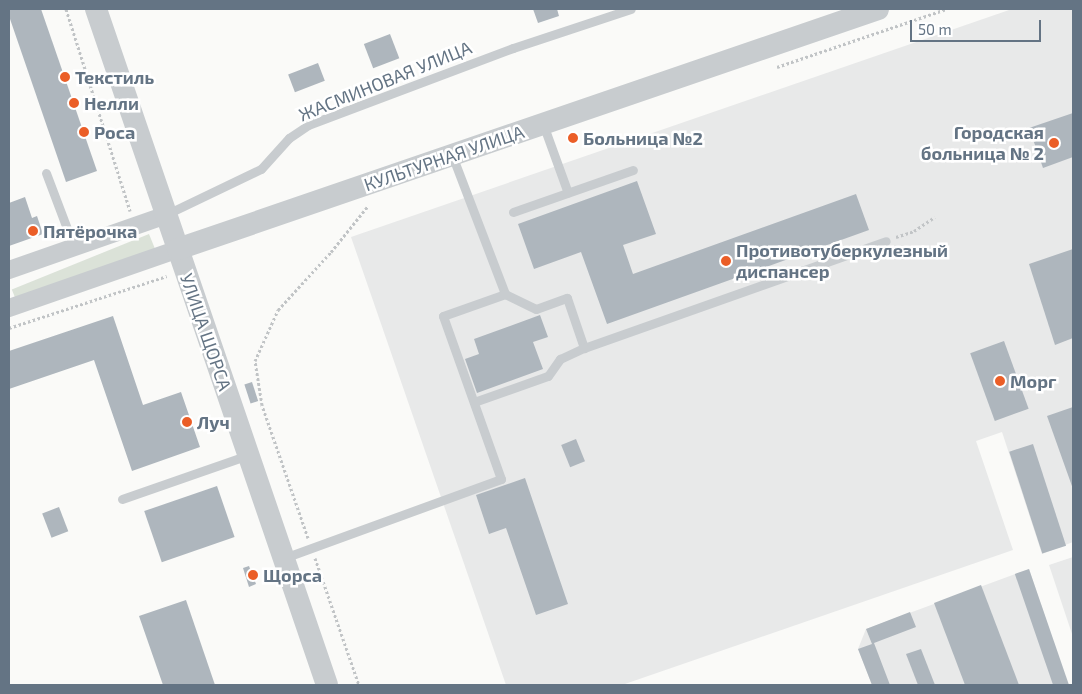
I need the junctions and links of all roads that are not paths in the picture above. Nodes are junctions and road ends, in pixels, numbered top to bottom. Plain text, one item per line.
1 (96, 9) edge
2 (631, 9) edge
3 (878, 9) edge
4 (543, 124) junction
5 (452, 155) junction
6 (633, 170) dead end
7 (46, 173) dead end
8 (568, 193) junction
9 (513, 212) dead end
10 (167, 215) junction
11 (886, 241) road end
12 (74, 247) junction
13 (178, 249) junction
14 (9, 270) edge
15 (505, 294) junction
16 (9, 308) edge
17 (584, 348) junction
18 (474, 402) junction
19 (248, 455) junction
20 (122, 499) dead end
21 (284, 558) junction
22 (327, 685) edge

1 - 10 street, УЛИЦА ЩОРСА
2 - 10 lane, ЖАСМИНОВАЯ УЛИЦА
3 - 4 street, КУЛЬТУРНАЯ УЛИЦА
4 - 5 street, КУЛЬТУРНАЯ УЛИЦА
4 - 8 lane
5 - 13 street, КУЛЬТУРНАЯ УЛИЦА
5 - 15 lane
6 - 8 lane
7 - 12 lane
8 - 9 lane
10 - 12 street
10 - 13 street, УЛИЦА ЩОРСА
11 - 17 lane
12 - 14 street
13 - 16 street, КУЛЬТУРНАЯ УЛИЦА
13 - 19 street, УЛИЦА ЩОРСА
15 - 17 lane
15 - 18 lane
17 - 18 lane
18 - 21 lane
19 - 20 lane
19 - 21 street, УЛИЦА ЩОРСА
21 - 22 street, УЛИЦА ЩОРСА

